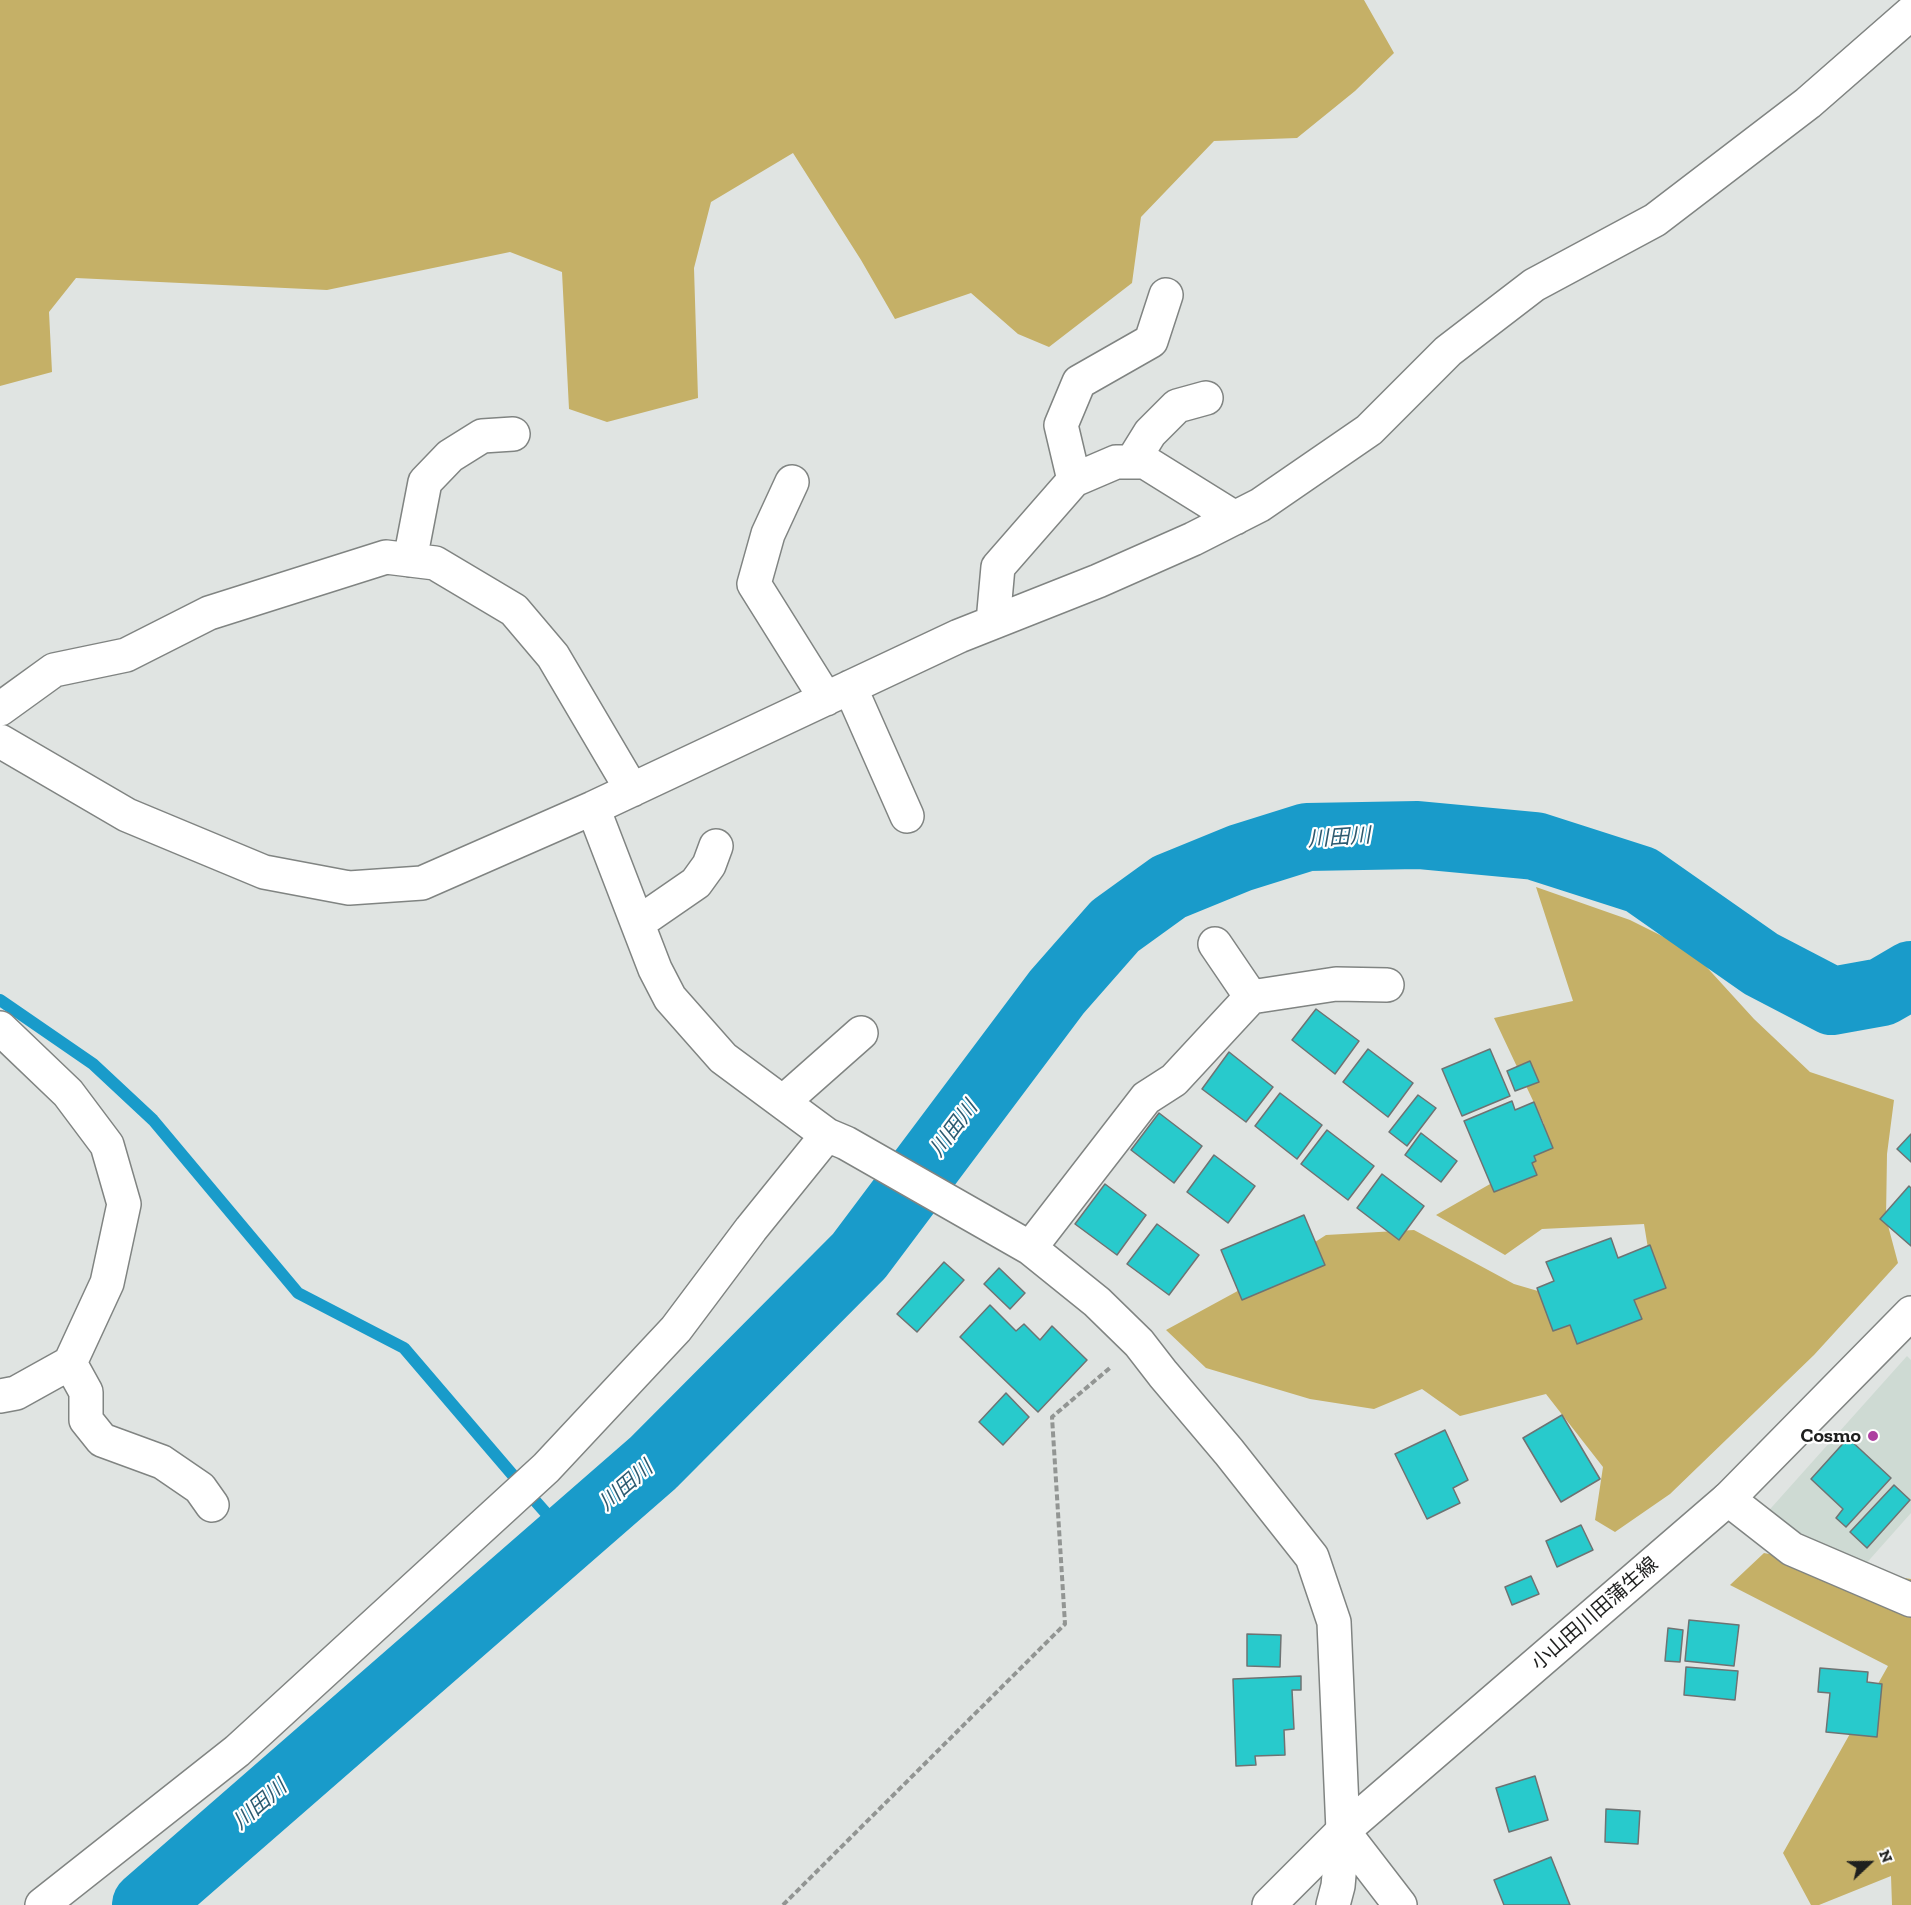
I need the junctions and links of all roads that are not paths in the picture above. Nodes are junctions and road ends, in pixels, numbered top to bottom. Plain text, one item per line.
1 (1911, 13) edge
2 (1166, 295) dead end
3 (1206, 398) dead end
4 (513, 434) dead end
5 (1132, 462) junction
6 (1074, 480) junction
7 (792, 482) dead end
8 (1235, 518) junction
9 (410, 560) junction
10 (993, 622) junction
11 (838, 693) junction
12 (0, 709) edge
13 (0, 741) edge
14 (632, 790) junction
15 (593, 808) junction
16 (907, 816) dead end
17 (716, 846) dead end
18 (638, 923) junction
19 (1215, 944) dead end
20 (1387, 985) dead end
21 (1251, 997) junction
22 (0, 1028) edge
23 (861, 1033) dead end
24 (783, 1102) junction
25 (836, 1139) junction
26 (1030, 1248) junction
27 (1911, 1313) edge
28 (70, 1363) junction
29 (0, 1396) edge
30 (1728, 1499) junction
31 (212, 1505) dead end
32 (1911, 1600) edge
33 (1343, 1831) junction
34 (42, 1905) edge
35 (1269, 1905) edge
36 (1333, 1905) edge
37 (1400, 1905) edge

1 - 8 street
2 - 6 street
3 - 5 street
4 - 9 street
5 - 6 street
5 - 8 street
6 - 10 street
7 - 11 street
8 - 10 street
9 - 12 street
9 - 14 street
10 - 11 street
11 - 14 street
11 - 16 street
13 - 15 street
14 - 15 street
15 - 18 street
17 - 18 street
18 - 24 street
19 - 21 street
20 - 21 street
21 - 26 street
22 - 28 street
23 - 24 street
24 - 25 street
25 - 26 street
25 - 34 street
26 - 33 street
27 - 30 street, 小山田川田蒲生線
28 - 29 street
28 - 31 street
30 - 32 street
30 - 33 street, 小山田川田蒲生線
33 - 35 street, 小山田川田蒲生線
33 - 36 street
33 - 37 street

